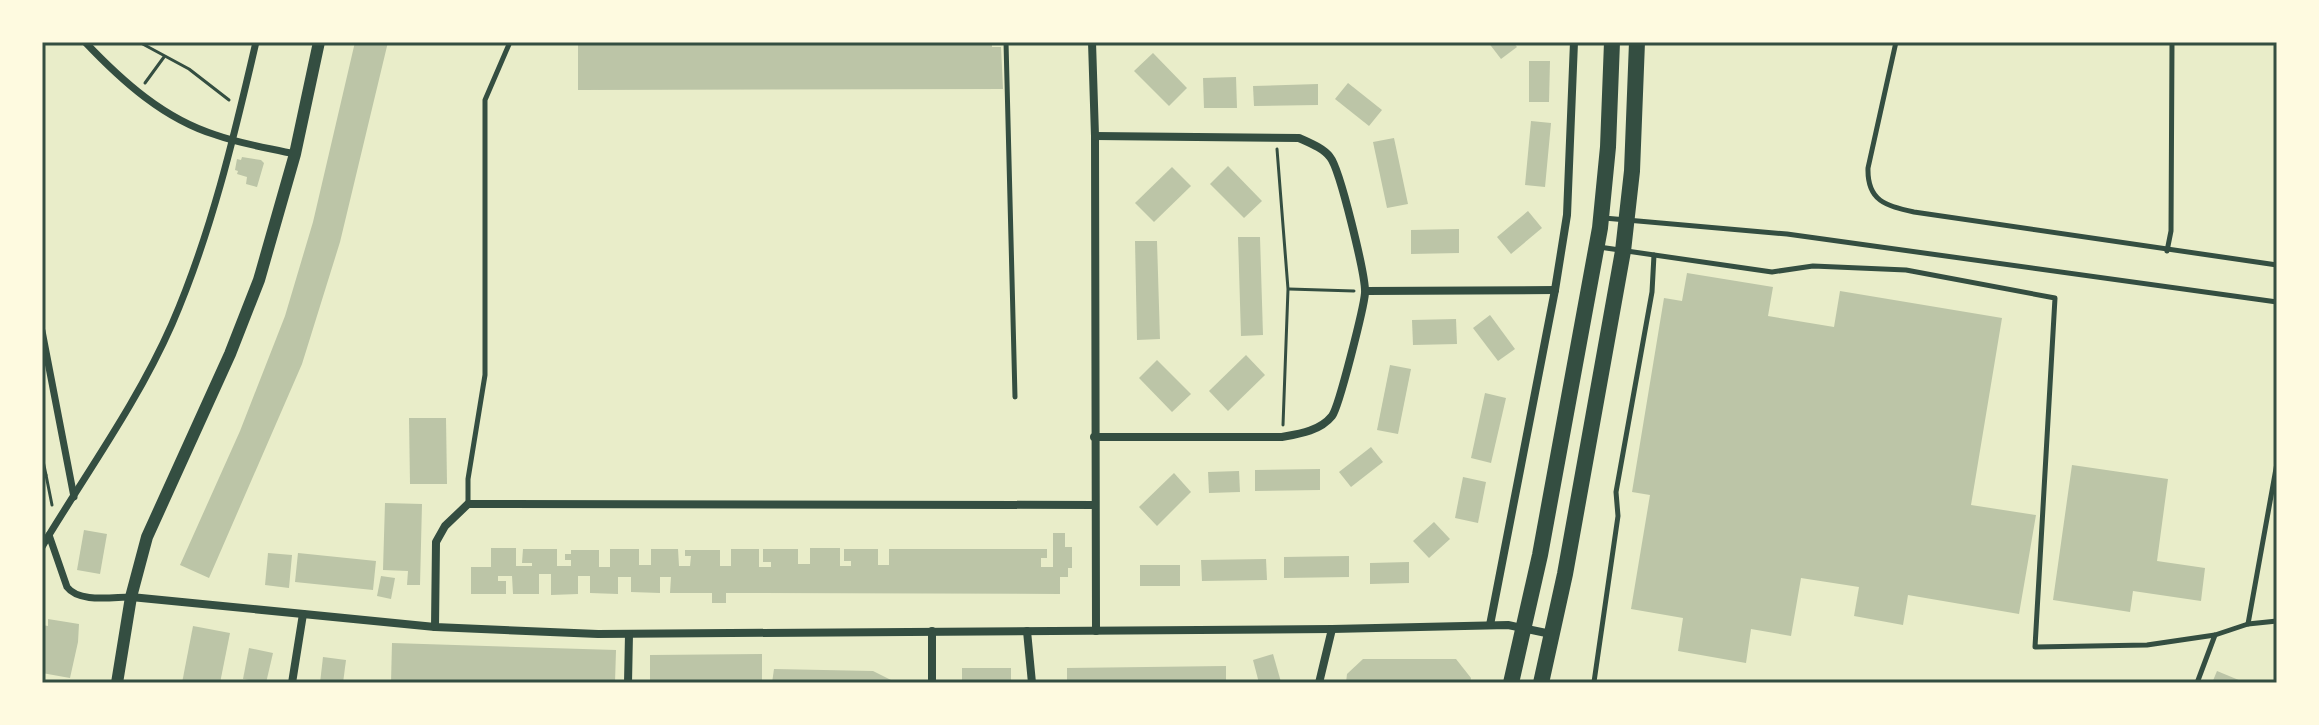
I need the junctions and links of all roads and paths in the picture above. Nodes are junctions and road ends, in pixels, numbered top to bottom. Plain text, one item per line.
1 (85, 42) edge
2 (139, 42) edge
3 (256, 42) edge
4 (319, 42) edge
5 (510, 42) edge
6 (1006, 42) edge
7 (1092, 42) edge
8 (1574, 42) edge
9 (1612, 42) edge
10 (1637, 42) edge
11 (1896, 42) edge
12 (2172, 42) edge
13 (164, 57) junction
14 (138, 92) junction
15 (240, 110) junction
16 (1095, 136) junction
17 (1277, 138) junction
18 (232, 140) junction
19 (295, 154) junction
20 (1602, 217) junction
21 (1627, 220) junction
22 (1597, 247) junction
23 (1623, 251) junction
24 (2167, 251) junction
25 (1654, 255) junction
26 (2277, 265) edge
27 (1288, 289) junction
28 (1555, 290) junction
29 (1366, 291) junction
30 (2277, 302) edge
31 (42, 331) edge
32 (1015, 397) dead end
33 (1094, 437) junction
34 (1282, 437) junction
35 (42, 456) edge
36 (2277, 463) edge
37 (44, 476) edge
38 (74, 497) junction
39 (468, 504) junction
40 (1095, 505) junction
41 (55, 524) junction
42 (49, 535) junction
43 (42, 547) edge
44 (131, 597) junction
45 (303, 614) junction
46 (2277, 621) edge
47 (2248, 624) junction
48 (1490, 625) junction
49 (435, 627) junction
50 (1524, 628) junction
51 (1332, 629) junction
52 (932, 631) junction
53 (1027, 631) junction
54 (1096, 631) junction
55 (629, 634) junction
56 (1552, 634) junction
57 (2215, 635) junction
58 (1594, 682) edge
59 (117, 683) edge
60 (292, 683) edge
61 (628, 683) edge
62 (932, 683) edge
63 (1032, 683) edge
64 (1319, 683) edge
65 (1511, 683) edge
66 (1541, 683) edge
67 (2197, 683) edge

1 - 14 street
2 - 13 path
3 - 15 street
4 - 19 street
5 - 39 lane
6 - 32 lane
7 - 16 street
8 - 28 street
9 - 20 main road
10 - 21 main road
11 - 24 lane
12 - 24 lane
13 - 14 path
13 - 15 path
14 - 18 street
15 - 18 street
16 - 17 street
16 - 33 street
17 - 27 path
17 - 29 street
18 - 19 street
18 - 38 street
19 - 44 street
20 - 21 lane
20 - 22 main road
21 - 23 main road
21 - 30 lane
22 - 23 lane
22 - 50 main road
23 - 25 lane
23 - 56 main road
24 - 26 lane
25 - 57 lane
25 - 58 lane
27 - 29 path
27 - 34 path
28 - 29 street
28 - 48 street
29 - 34 street
31 - 38 street
33 - 34 street
33 - 40 street
35 - 37 path
36 - 47 lane
37 - 41 path
38 - 41 street
39 - 40 street
39 - 49 street
40 - 54 street
41 - 42 street
42 - 43 street
42 - 44 street
44 - 45 street
44 - 59 street
45 - 49 street
45 - 60 street
46 - 47 lane
47 - 57 lane
48 - 50 street
48 - 51 street
49 - 55 street
50 - 56 street
50 - 65 main road
51 - 54 street
51 - 64 street
52 - 53 street
52 - 55 street
52 - 62 street
53 - 54 street
53 - 63 street
55 - 61 street
56 - 66 main road
57 - 67 lane

